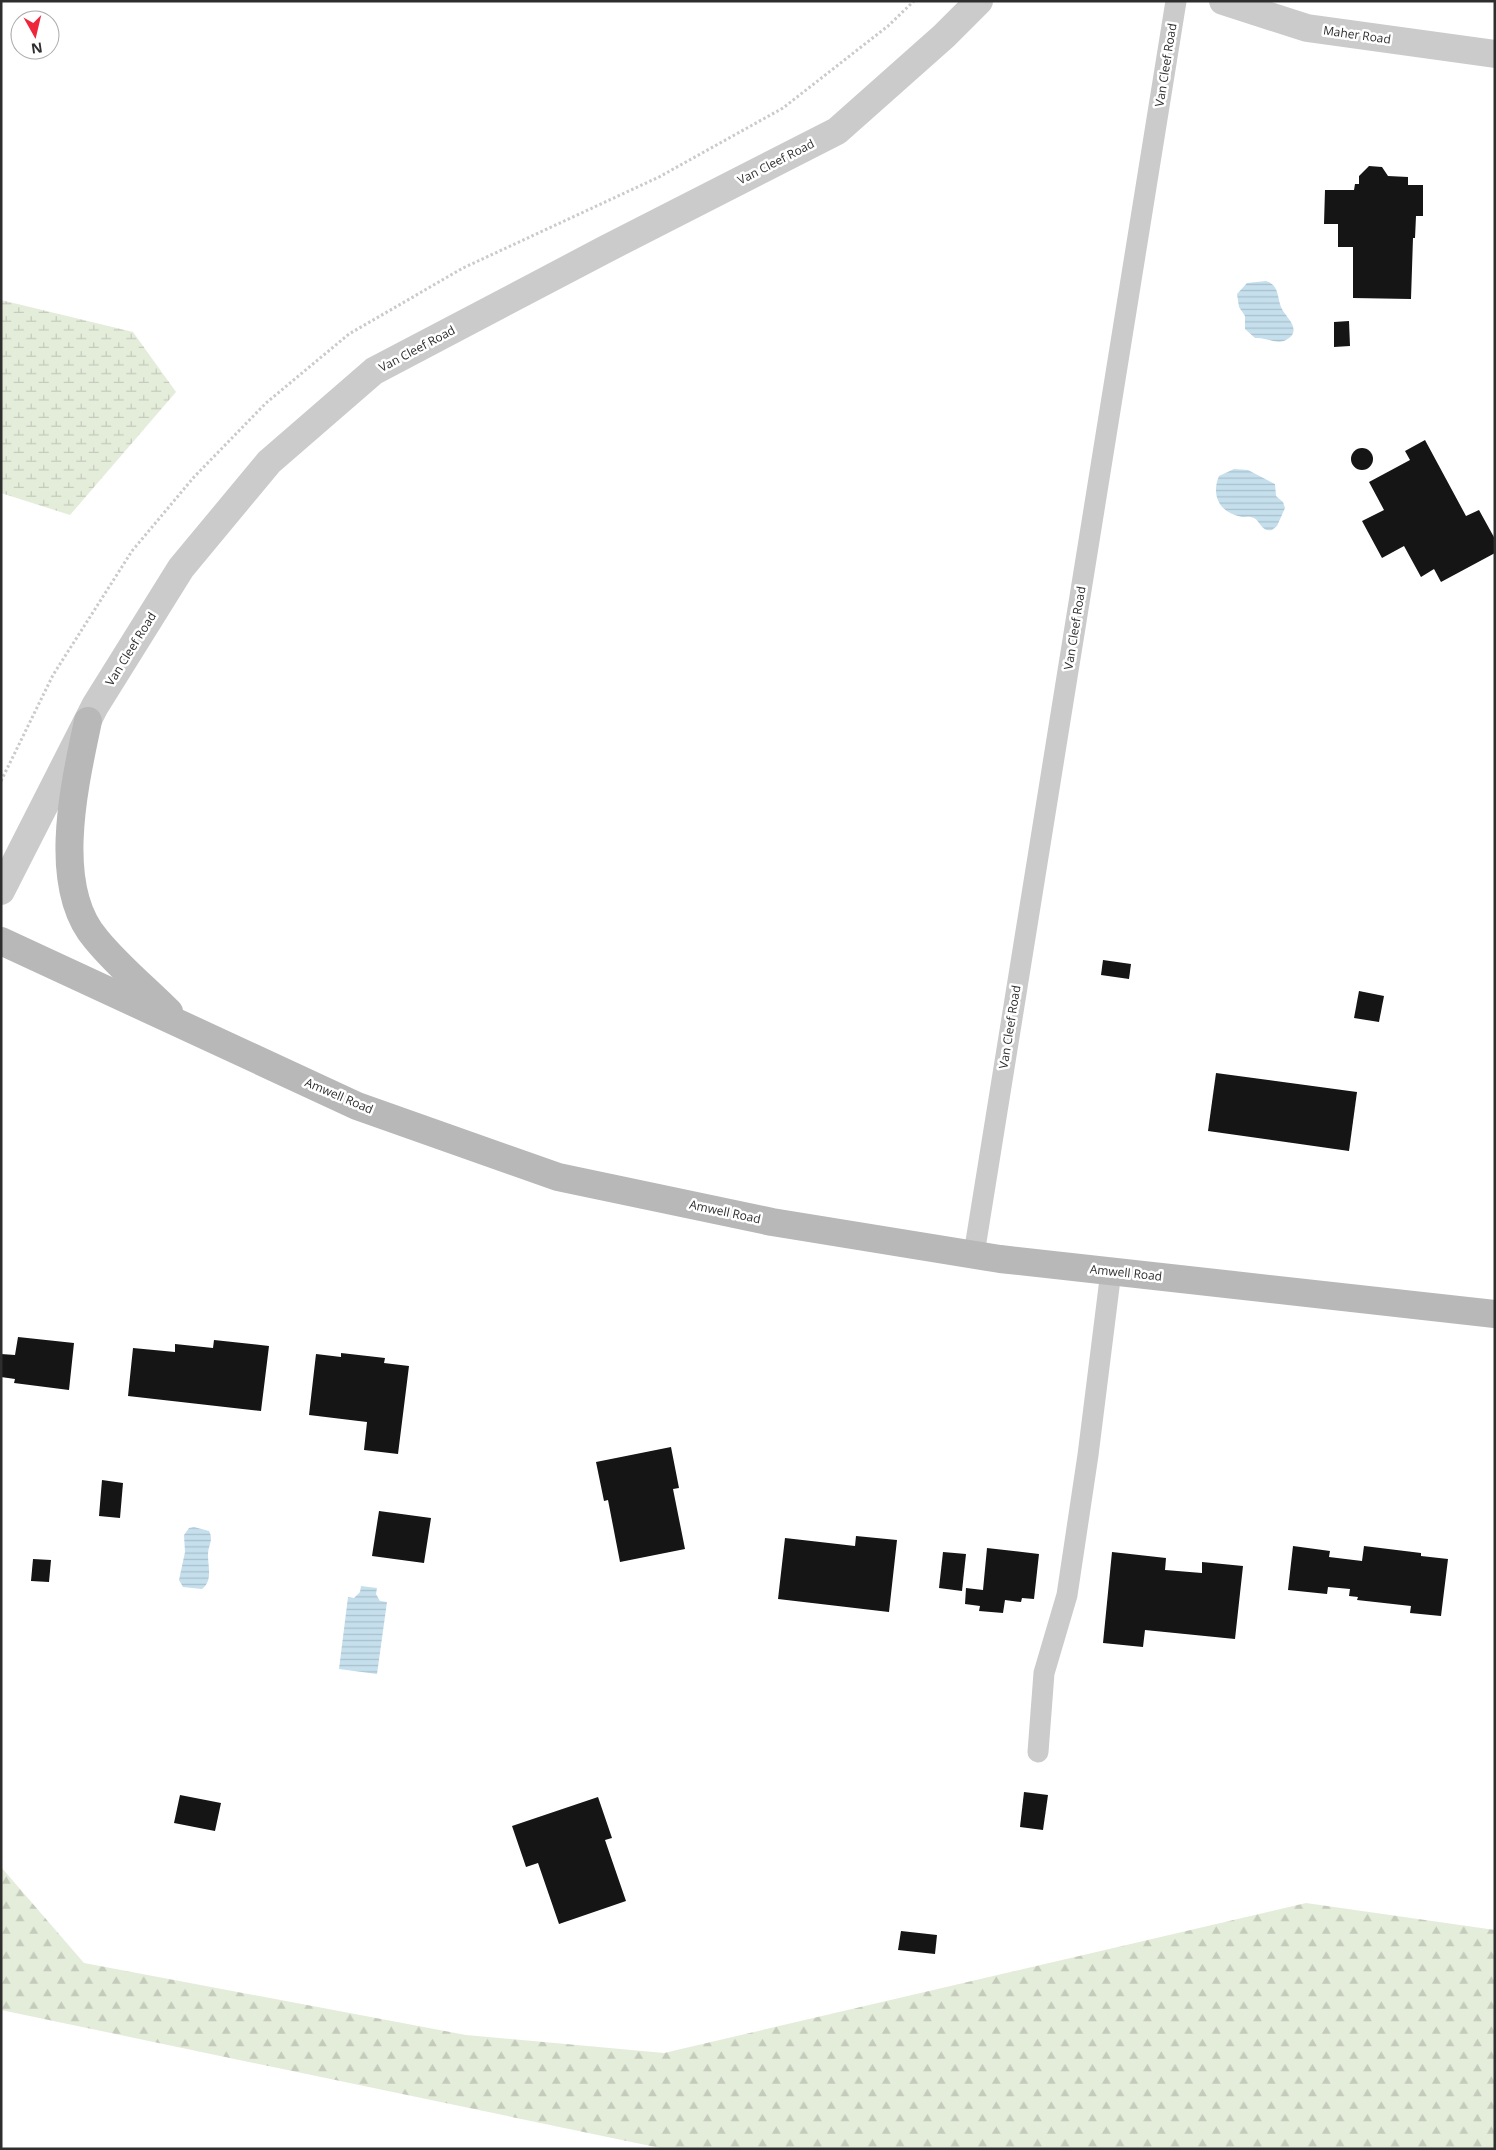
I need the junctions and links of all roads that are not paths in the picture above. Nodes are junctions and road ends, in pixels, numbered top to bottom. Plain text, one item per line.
1 (979, 1) edge
2 (1176, 1) edge
3 (1223, 1) edge
4 (1495, 54) edge
5 (88, 721) junction
6 (1, 891) edge
7 (1, 941) edge
8 (182, 1025) junction
9 (974, 1254) junction
10 (1111, 1271) junction
11 (1495, 1314) edge
12 (1038, 1752) dead end

1 - 5 street, Van Cleef Road
2 - 9 lane, Van Cleef Road
3 - 4 street, Maher Road
5 - 6 street, Van Cleef Road
5 - 8 main road
7 - 8 main road, Amwell Road
8 - 9 main road, Amwell Road
9 - 10 main road, Amwell Road
10 - 11 main road, Amwell Road
10 - 12 lane

